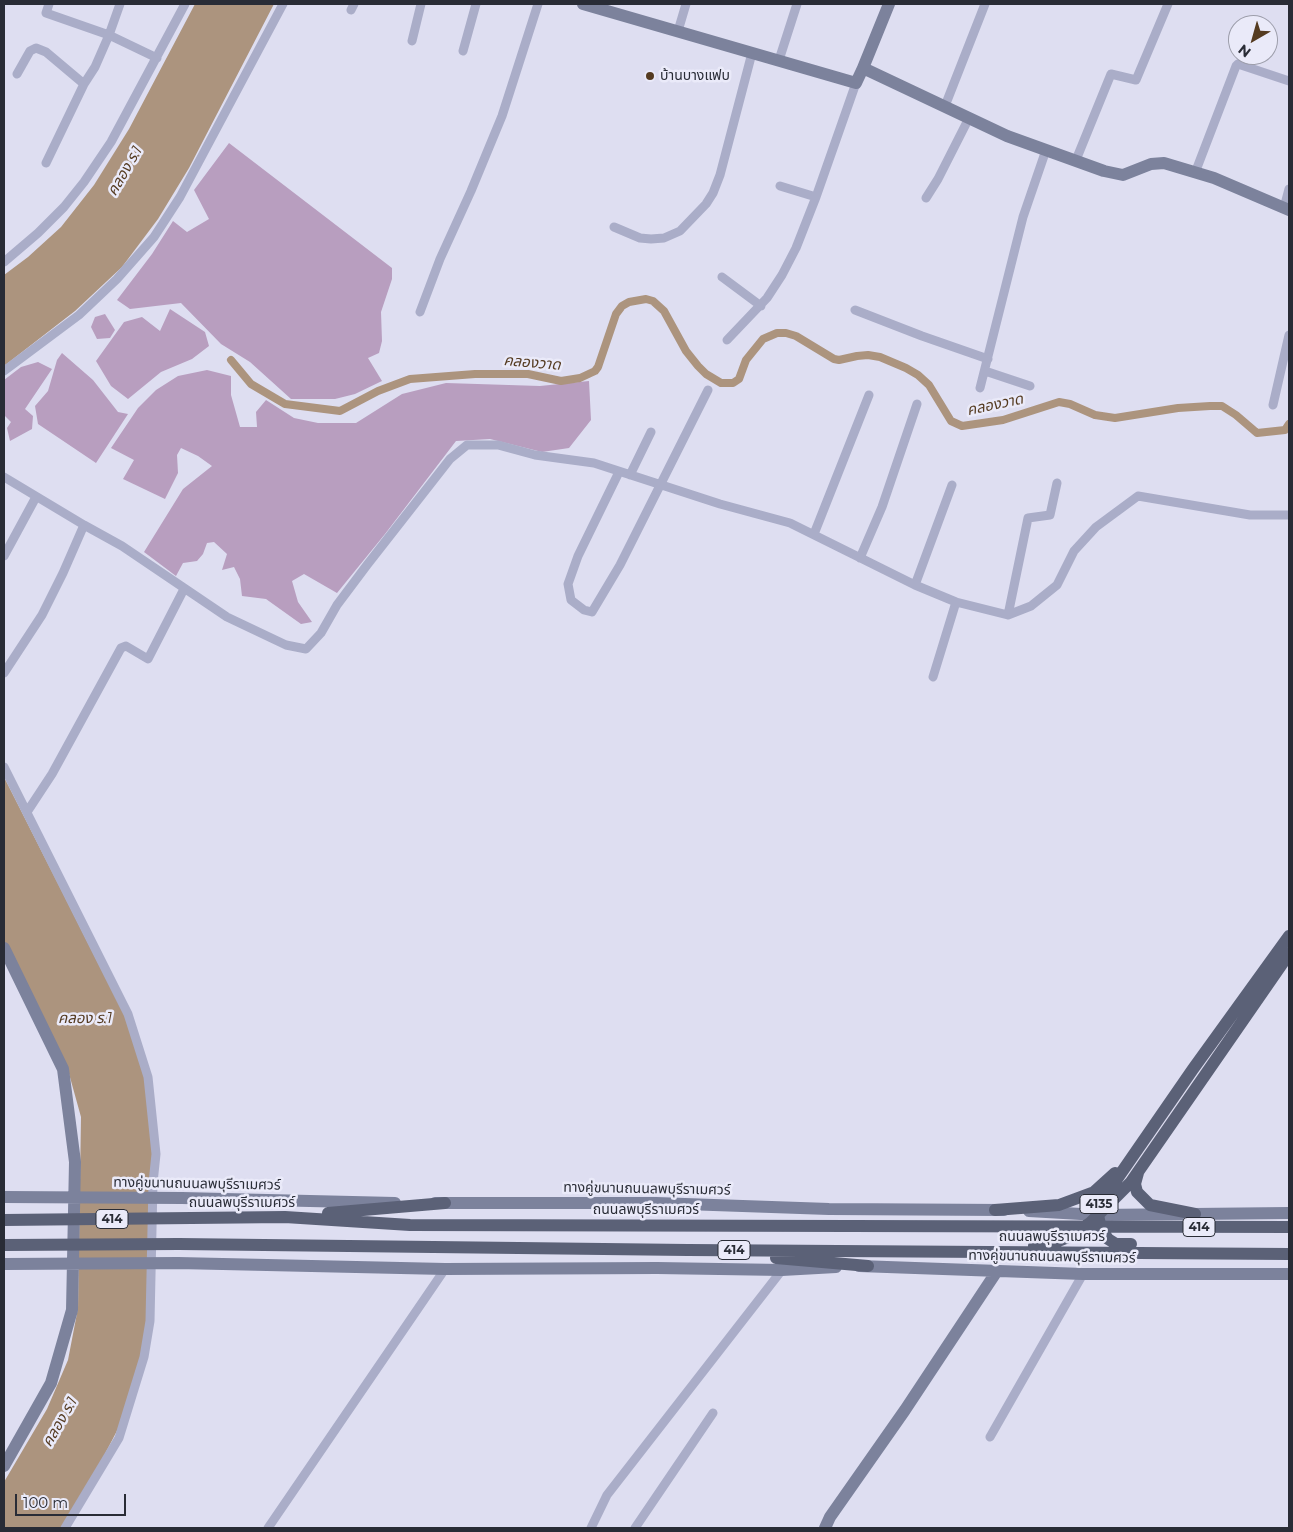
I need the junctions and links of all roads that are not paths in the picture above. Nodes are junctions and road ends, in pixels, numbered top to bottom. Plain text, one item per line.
1 (49, 4) edge
2 (120, 4) edge
3 (185, 4) edge
4 (284, 4) edge
5 (421, 4) edge
6 (476, 4) edge
7 (538, 4) edge
8 (583, 4) edge
9 (686, 4) edge
10 (797, 4) edge
11 (889, 4) edge
12 (985, 4) edge
13 (1168, 4) edge
14 (609, 8) edge
15 (678, 31) junction
16 (109, 35) junction
17 (412, 41) dead end
18 (463, 51) dead end
19 (752, 53) junction
20 (156, 58) junction
21 (779, 60) junction
22 (862, 68) junction
23 (17, 74) dead end
24 (1289, 81) edge
25 (856, 83) junction
26 (84, 84) junction
27 (945, 106) junction
28 (969, 118) junction
29 (1046, 150) junction
30 (1076, 160) junction
31 (46, 163) dead end
32 (1195, 173) junction
33 (780, 186) dead end
34 (1289, 189) edge
35 (816, 196) junction
36 (926, 198) dead end
37 (1287, 209) edge
38 (614, 227) dead end
39 (4, 262) edge
40 (722, 277) dead end
41 (761, 306) junction
42 (855, 310) dead end
43 (420, 312) dead end
44 (1289, 335) edge
45 (727, 340) dead end
46 (988, 359) junction
47 (4, 371) edge
48 (985, 371) junction
49 (1030, 386) dead end
50 (980, 388) dead end
51 (708, 390) dead end
52 (869, 395) dead end
53 (917, 404) dead end
54 (1273, 405) dead end
55 (651, 432) dead end
56 (619, 472) junction
57 (630, 475) junction
58 (4, 477) edge
59 (1057, 483) dead end
60 (659, 485) junction
61 (952, 485) dead end
62 (36, 497) junction
63 (1289, 515) edge
64 (84, 525) junction
65 (814, 534) junction
66 (4, 556) edge
67 (860, 558) junction
68 (915, 585) junction
69 (184, 589) junction
70 (956, 602) junction
71 (1008, 615) junction
72 (4, 673) edge
73 (933, 677) dead end
74 (4, 767) edge
75 (27, 812) junction
76 (1289, 936) edge
77 (4, 948) edge
78 (1289, 956) edge
79 (1128, 1162) junction
80 (1140, 1168) junction
81 (4, 1197) edge
82 (445, 1203) junction
83 (995, 1210) junction
84 (1289, 1213) edge
85 (1195, 1214) junction
86 (1098, 1215) junction
87 (285, 1217) junction
88 (4, 1220) edge
89 (410, 1225) junction
90 (1289, 1226) edge
91 (4, 1245) edge
92 (409, 1247) junction
93 (688, 1250) junction
94 (1007, 1252) junction
95 (1233, 1253) junction
96 (1289, 1254) edge
97 (4, 1264) edge
98 (868, 1266) junction
99 (446, 1269) junction
100 (782, 1270) junction
101 (997, 1271) junction
102 (1083, 1274) junction
103 (1289, 1274) edge
104 (713, 1412) dead end
105 (990, 1437) dead end
106 (5, 1463) edge
107 (65, 1528) edge
108 (268, 1528) edge
109 (593, 1528) edge
110 (636, 1528) edge
111 (825, 1528) edge

1 - 16 street
2 - 16 street
3 - 20 street
4 - 47 street
5 - 17 street
6 - 18 street
7 - 43 street
8 - 14 main road
9 - 15 street
10 - 21 street
11 - 22 main road
12 - 27 street
13 - 30 street
14 - 15 main road
15 - 19 main road
16 - 20 street
16 - 26 street
19 - 21 main road
19 - 38 street
20 - 39 street
21 - 25 main road
22 - 25 main road
22 - 27 main road
23 - 26 street
24 - 32 street
25 - 35 street
26 - 31 street
27 - 28 main road
28 - 29 main road
28 - 36 street
29 - 30 main road
29 - 46 street
30 - 32 main road
32 - 37 main road
33 - 35 street
34 - 37 street
35 - 41 street
40 - 41 street
41 - 45 street
42 - 46 street
44 - 54 street
46 - 48 street
48 - 49 street
48 - 50 street
51 - 60 street
52 - 65 street
53 - 67 street
55 - 57 street
56 - 57 street
56 - 60 street
56 - 69 street
57 - 60 street
58 - 62 street
59 - 71 street
60 - 65 street
61 - 68 street
62 - 64 street
62 - 66 street
63 - 71 street
64 - 69 street
64 - 72 street
65 - 67 street
67 - 68 street
68 - 70 street
69 - 75 street
70 - 71 street
70 - 73 street
74 - 75 street
75 - 107 street
76 - 79 main road, 4135
77 - 106 main road
78 - 80 main road, 4135
79 - 83 main road
79 - 86 main road, 4135
80 - 85 main road
80 - 86 main road, 4135
81 - 82 main road, ทางคู่ขนานถนนลพบุรีราเมศวร์ / 414
82 - 83 main road, ทางคู่ขนานถนนลพบุรีราเมศวร์ / 414
82 - 87 main road
83 - 86 main road, ทางคู่ขนานถนนลพบุรีราเมศวร์ / 414
84 - 85 main road, ทางคู่ขนานถนนลพบุรีราเมศวร์ / 414
85 - 86 main road, ทางคู่ขนานถนนลพบุรีราเมศวร์ / 414
86 - 94 main road, 4135
86 - 95 main road, 4135
87 - 88 main road, ถนนลพบุรีราเมศวร์ / 414
87 - 89 main road, ถนนลพบุรีราเมศวร์ / 414
89 - 90 main road, ถนนลพบุรีราเมศวร์ / 414
89 - 92 main road
91 - 92 main road, ถนนลพบุรีราเมศวร์ / 414
92 - 93 main road, ถนนลพบุรีราเมศวร์ / 414
93 - 94 main road, ถนนลพบุรีราเมศวร์ / 414
93 - 98 main road
94 - 95 main road, ถนนลพบุรีราเมศวร์ / 414
95 - 96 main road, ถนนลพบุรีราเมศวร์ / 414
97 - 99 main road, ทางคู่ขนานถนนลพบุรีราเมศวร์ / 414
98 - 100 main road, ทางคู่ขนานถนนลพบุรีราเมศวร์ / 414
98 - 101 main road, ทางคู่ขนานถนนลพบุรีราเมศวร์ / 414
99 - 100 main road, ทางคู่ขนานถนนลพบุรีราเมศวร์ / 414
99 - 108 street
100 - 109 street
101 - 102 main road, ทางคู่ขนานถนนลพบุรีราเมศวร์ / 414
101 - 111 main road
102 - 103 main road, ทางคู่ขนานถนนลพบุรีราเมศวร์ / 414
102 - 105 street
104 - 110 street

